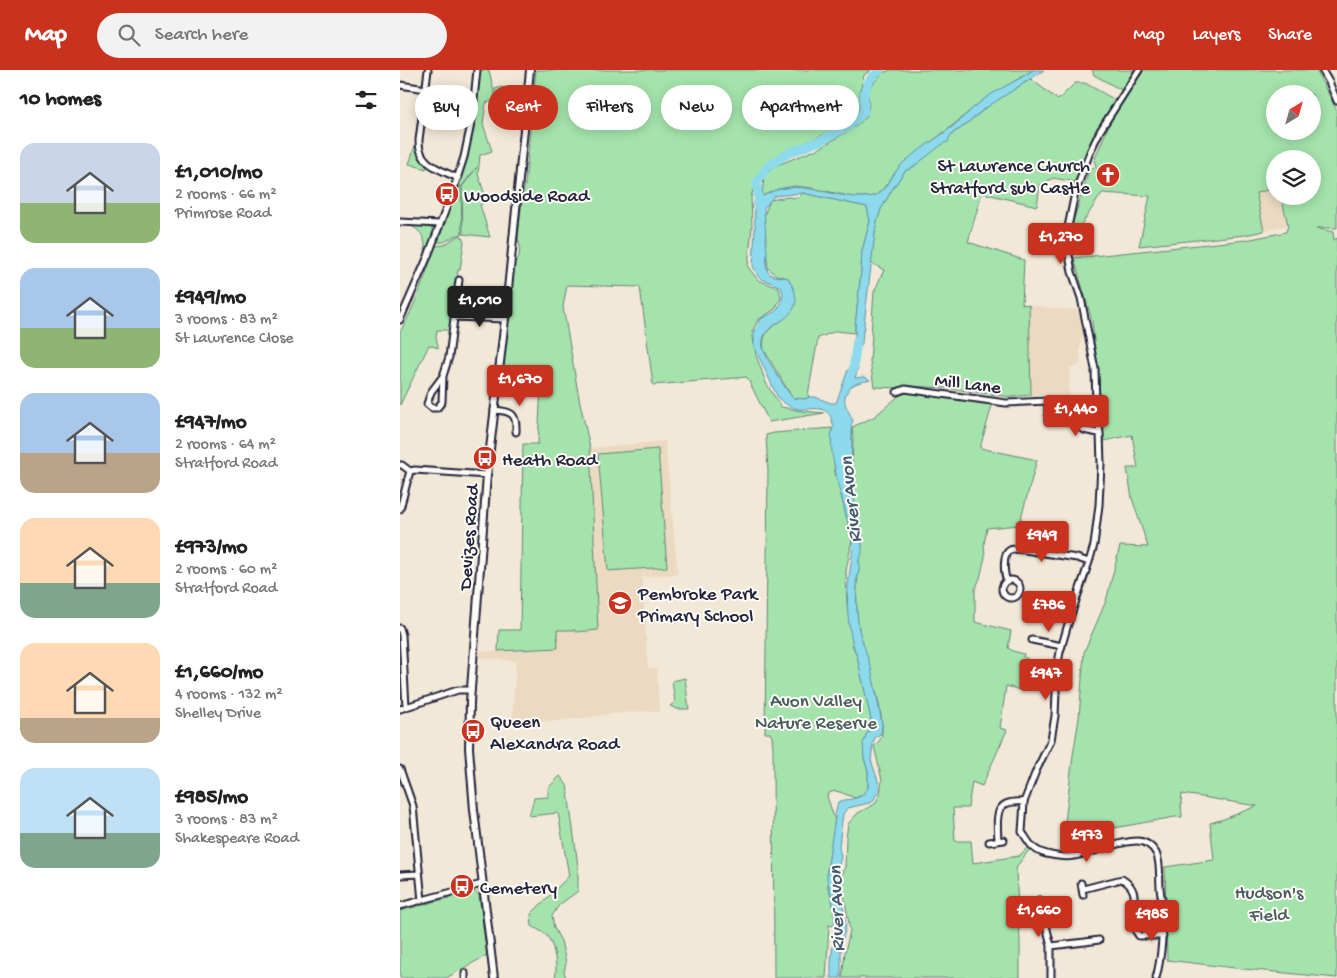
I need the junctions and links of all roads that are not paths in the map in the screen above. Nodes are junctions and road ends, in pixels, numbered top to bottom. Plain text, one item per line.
1 (428, 70) edge
2 (477, 70) edge
3 (530, 70) edge
4 (1139, 70) edge
5 (1322, 70) edge
6 (426, 85) edge
7 (400, 86) edge
8 (415, 88) edge
9 (1337, 101) edge
10 (420, 130) edge
11 (458, 178) junction
12 (400, 222) edge
13 (440, 224) junction
14 (460, 280) dead end
15 (455, 317) junction
16 (505, 319) junction
17 (400, 320) edge
18 (443, 376) junction
19 (897, 392) dead end
20 (1048, 401) junction
21 (1096, 405) junction
22 (494, 410) junction
23 (1075, 417) dead end
24 (1048, 421) dead end
25 (516, 432) dead end
26 (1100, 433) junction
27 (400, 465) edge
28 (410, 471) junction
29 (487, 475) junction
30 (400, 509) edge
31 (1089, 562) junction
32 (1007, 581) dead end
33 (400, 628) edge
34 (1032, 640) dead end
35 (1062, 646) junction
36 (471, 690) junction
37 (403, 708) edge
38 (400, 768) edge
39 (402, 782) edge
40 (1024, 802) junction
41 (989, 842) dead end
42 (419, 874) junction
43 (400, 875) edge
44 (1081, 883) dead end
45 (482, 884) junction
46 (1039, 900) dead end
47 (422, 901) junction
48 (400, 906) edge
49 (1163, 936) junction
50 (1099, 940) dead end
51 (1051, 946) junction
52 (494, 978) edge
53 (1051, 978) edge
54 (1156, 978) edge

1 - 6 street
2 - 11 street
3 - 16 main road, Devizes Road
4 - 21 street
5 - 9 street
7 - 8 street
10 - 11 street
11 - 13 street
12 - 13 street
13 - 17 street
14 - 15 street
15 - 16 street
15 - 18 street
16 - 22 main road, Devizes Road
18 - 18 street
19 - 20 street, Mill Lane
20 - 21 street, Mill Lane
20 - 24 street
21 - 26 street
22 - 25 street
22 - 29 main road, Devizes Road
23 - 26 street
26 - 31 street
27 - 28 street
28 - 29 street
28 - 30 street
29 - 36 main road, Devizes Road
31 - 32 street
31 - 35 street
33 - 37 street
34 - 35 street
35 - 40 street
36 - 37 street
36 - 45 main road, Devizes Road
38 - 39 street
39 - 42 street
40 - 41 street
40 - 49 street
42 - 43 street
42 - 47 street
44 - 49 street
45 - 47 street
45 - 52 main road, Devizes Road
46 - 51 street
47 - 48 street
49 - 54 street
50 - 51 street
51 - 53 street

